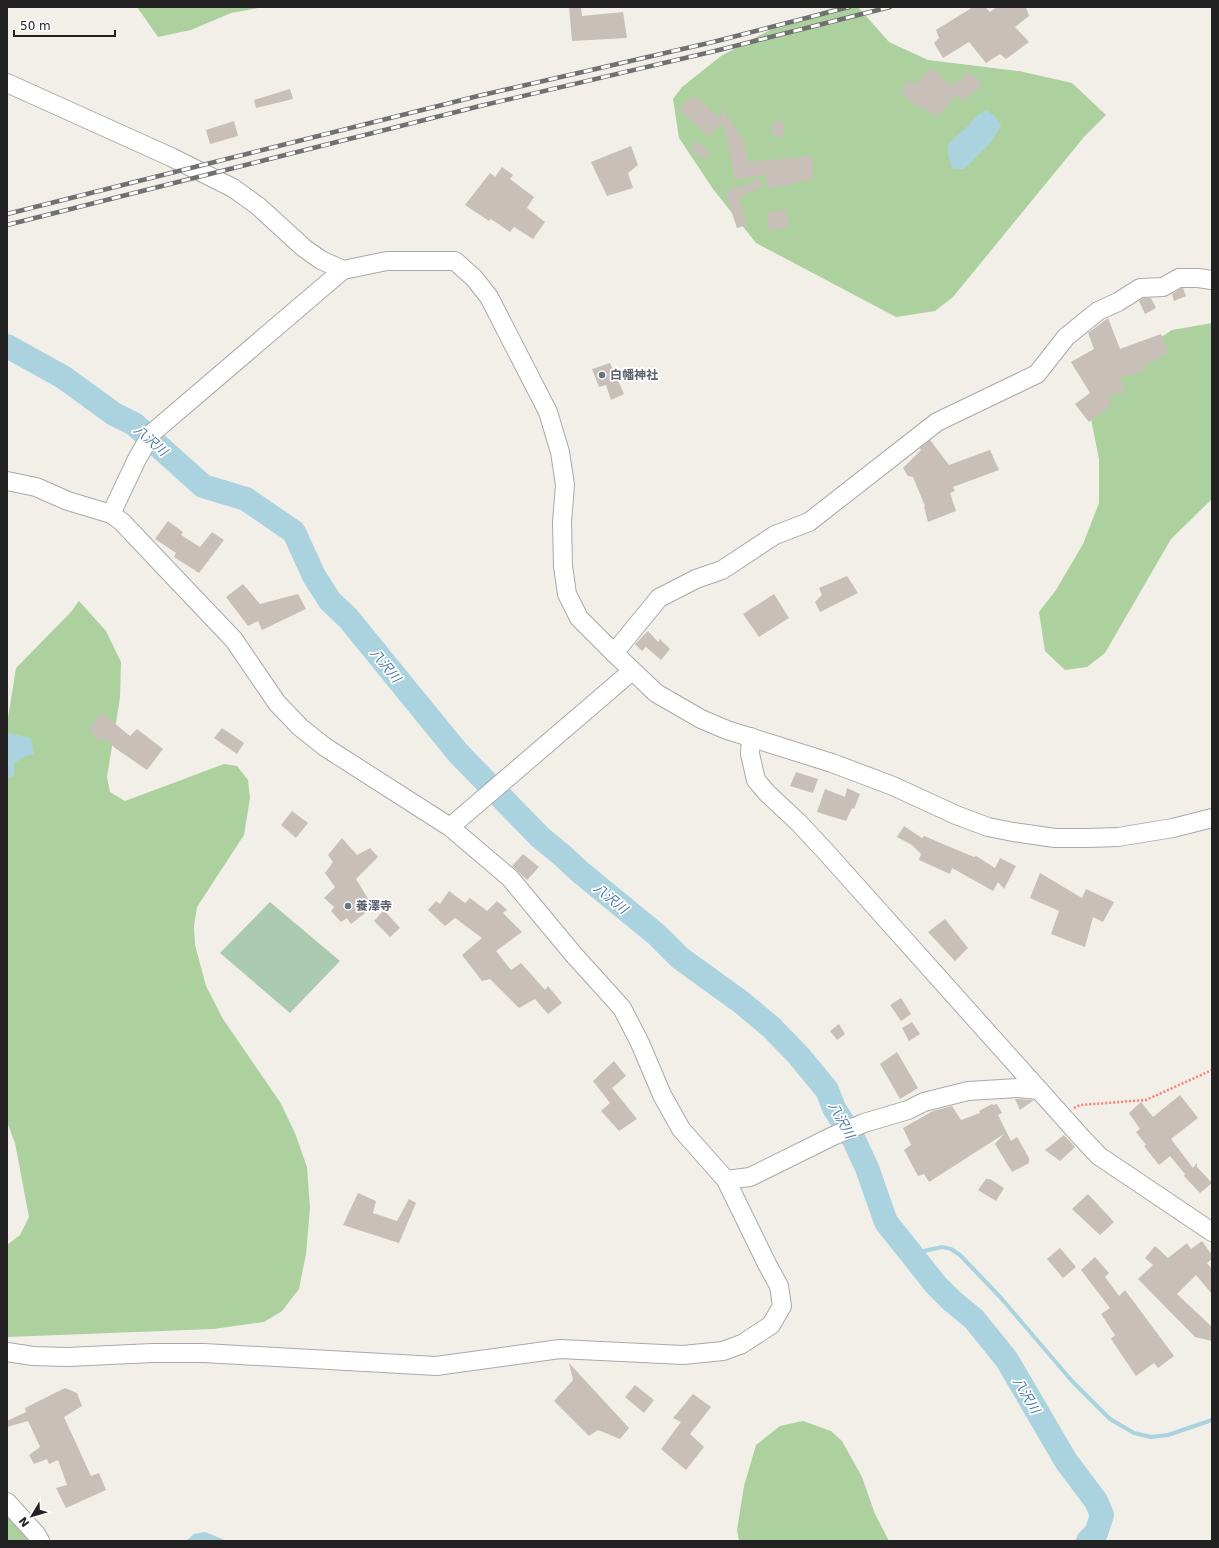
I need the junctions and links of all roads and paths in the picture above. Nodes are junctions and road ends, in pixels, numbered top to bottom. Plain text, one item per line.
1 (7, 83) edge
2 (343, 270) junction
3 (1212, 280) edge
4 (7, 481) edge
5 (111, 514) junction
6 (614, 653) junction
7 (632, 671) junction
8 (751, 737) junction
9 (1212, 818) edge
10 (450, 827) junction
11 (1212, 1070) edge
12 (1038, 1090) junction
13 (1059, 1112) junction
14 (726, 1180) junction
15 (1212, 1232) edge
16 (7, 1352) edge
17 (7, 1502) edge
18 (40, 1541) edge

1 - 2 street
2 - 5 street
2 - 6 street
3 - 6 street
4 - 5 street
5 - 10 street
6 - 7 street
7 - 8 street
7 - 10 street
8 - 9 street
8 - 12 street
10 - 14 street
11 - 13 path
12 - 13 street
12 - 14 street
13 - 15 street
14 - 16 street
17 - 18 street

